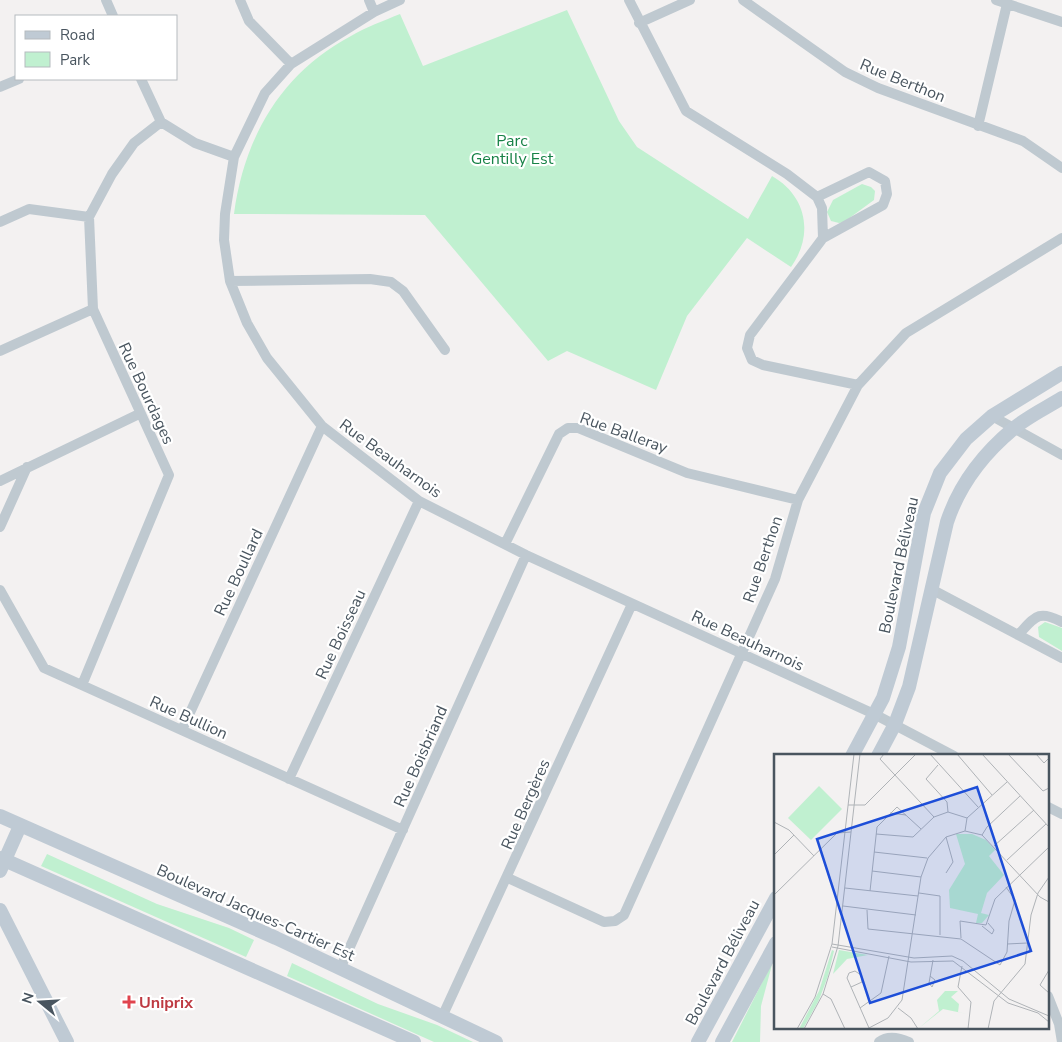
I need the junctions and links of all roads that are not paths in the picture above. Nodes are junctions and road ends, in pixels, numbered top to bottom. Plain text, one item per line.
1 (106, 0) edge
2 (240, 0) edge
3 (369, 0) edge
4 (400, 0) edge
5 (629, 0) edge
6 (690, 0) edge
7 (743, 0) edge
8 (996, 0) edge
9 (1007, 4) junction
10 (374, 12) junction
11 (113, 15) edge
12 (1062, 22) edge
13 (639, 23) junction
14 (290, 64) junction
15 (17, 80) edge
16 (141, 80) edge
17 (0, 88) edge
18 (161, 122) junction
19 (978, 126) junction
20 (234, 157) junction
21 (1062, 168) edge
22 (817, 196) junction
23 (90, 217) junction
24 (0, 222) edge
25 (824, 238) junction
26 (1062, 238) edge
27 (230, 281) junction
28 (93, 310) junction
29 (445, 350) dead end
30 (0, 352) edge
31 (1062, 372) edge
32 (858, 385) junction
33 (1062, 398) edge
34 (139, 414) junction
35 (992, 416) junction
36 (322, 426) junction
37 (1013, 428) junction
38 (1062, 455) edge
39 (27, 468) junction
40 (0, 481) edge
41 (798, 500) junction
42 (419, 501) junction
43 (0, 527) edge
44 (506, 544) junction
45 (526, 555) junction
46 (931, 589) junction
47 (0, 590) edge
48 (632, 604) junction
49 (1062, 622) edge
50 (1018, 635) junction
51 (741, 653) junction
52 (1062, 658) edge
53 (82, 685) junction
54 (874, 714) junction
55 (895, 724) junction
56 (182, 730) junction
57 (853, 754) edge
58 (879, 754) edge
59 (950, 754) edge
60 (289, 779) junction
61 (1050, 808) edge
62 (1062, 814) edge
63 (0, 816) edge
64 (20, 826) junction
65 (403, 830) junction
66 (2, 863) edge
67 (508, 878) junction
68 (774, 902) edge
69 (0, 910) edge
70 (774, 947) edge
71 (340, 968) junction
72 (1050, 1001) edge
73 (442, 1017) junction
74 (68, 1042) edge
75 (414, 1042) edge
76 (496, 1042) edge
77 (698, 1042) edge
78 (722, 1042) edge
79 (879, 1042) edge
80 (909, 1042) edge
81 (1062, 1042) edge

1 - 11 street
2 - 14 street
3 - 10 street
4 - 10 street, Rue Beauharnois
5 - 13 street
6 - 13 street
7 - 19 street, Rue Berthon
8 - 9 street
9 - 12 street
9 - 19 street
10 - 14 street, Rue Beauharnois
13 - 22 street
14 - 20 street, Rue Beauharnois
15 - 17 street
16 - 18 street
18 - 20 street
18 - 23 street, Rue Bourdages
19 - 21 street, Rue Berthon
20 - 27 street, Rue Beauharnois
22 - 25 street
22 - 25 street
23 - 24 street
23 - 28 street, Rue Bourdages
25 - 32 street
26 - 32 street, Rue Berthon
27 - 29 street
27 - 36 street, Rue Beauharnois
28 - 30 street
28 - 34 street, Rue Bourdages
31 - 35 street, Boulevard Béliveau
32 - 41 street, Rue Berthon
33 - 37 street
34 - 39 street
34 - 53 street, Rue Bourdages
35 - 37 street
35 - 54 street, Boulevard Béliveau
36 - 42 street, Rue Beauharnois
36 - 56 street, Rue Boullard
37 - 38 street
37 - 46 street
39 - 40 street
39 - 43 street
41 - 44 street, Rue Balleray
41 - 51 street, Rue Berthon
42 - 44 street, Rue Beauharnois
42 - 60 street, Rue Boisseau
44 - 45 street, Rue Beauharnois
45 - 48 street, Rue Beauharnois
45 - 65 street, Rue Boisbriand
46 - 50 street
46 - 55 street
47 - 53 street, Rue Bullion
48 - 51 street, Rue Beauharnois
48 - 67 street, Rue Bergères
49 - 50 street
50 - 52 street
51 - 54 street, Rue Beauharnois
51 - 67 street, Rue Berthon
53 - 56 street, Rue Bullion
54 - 55 street, Rue Beauharnois
54 - 57 street, Boulevard Béliveau
55 - 58 street
55 - 59 street, Rue Beauharnois
56 - 60 street, Rue Bullion
60 - 65 street, Rue Bullion
61 - 62 street
63 - 64 street, Boulevard Jacques-Cartier Est
64 - 66 street
64 - 71 street, Boulevard Jacques-Cartier Est
65 - 71 street, Rue Boisbriand
66 - 75 street
67 - 73 street, Rue Bergères
68 - 77 street, Boulevard Béliveau
69 - 74 street
70 - 78 street
71 - 73 street, Boulevard Jacques-Cartier Est
72 - 81 street
73 - 76 street, Boulevard Jacques-Cartier Est
79 - 80 street

